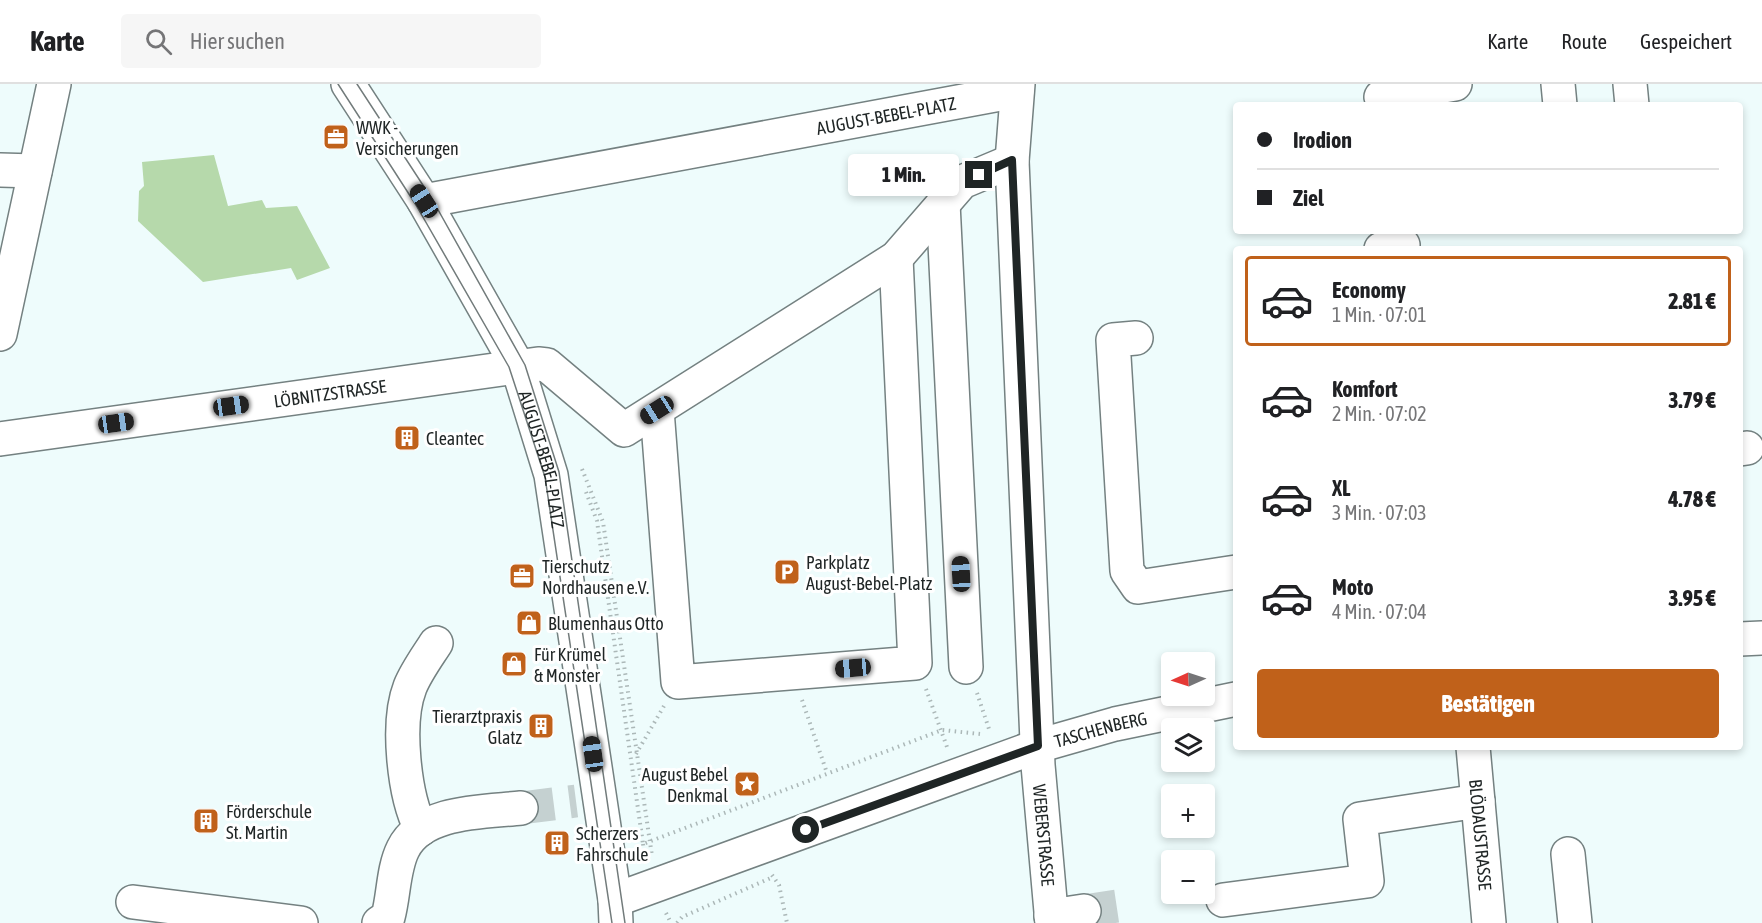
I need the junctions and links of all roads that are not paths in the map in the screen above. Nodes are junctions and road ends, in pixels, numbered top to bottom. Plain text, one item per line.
1 (54, 84) edge
2 (348, 84) edge
3 (1455, 84) edge
4 (1558, 84) edge
5 (1630, 84) edge
6 (1017, 87) edge
7 (1381, 95) edge
8 (1560, 102) edge
9 (1632, 102) edge
10 (1012, 160) junction
11 (0, 170) edge
12 (35, 171) junction
13 (424, 201) junction
14 (943, 203) junction
15 (896, 258) junction
16 (0, 334) edge
17 (1136, 338) dead end
18 (517, 365) junction
19 (657, 410) junction
20 (0, 439) edge
21 (1233, 572) edge
22 (1762, 638) edge
23 (1743, 639) edge
24 (436, 643) dead end
25 (966, 667) road end
26 (1233, 700) edge
27 (1038, 746) junction
28 (1473, 750) edge
29 (1478, 801) junction
30 (521, 808) tunnel mouth
31 (421, 829) junction
32 (1568, 854) dead end
33 (1223, 900) dead end
34 (133, 902) dead end
35 (1084, 910) tunnel mouth
36 (615, 912) edge
37 (1051, 920) edge
38 (302, 923) edge
39 (379, 923) edge
40 (1489, 923) edge
41 (1575, 923) edge

1 - 12 street
2 - 13 street
3 - 7 street
4 - 8 street
5 - 9 street
6 - 10 street, AUGUST-BEBEL-PLATZ
6 - 13 street, AUGUST-BEBEL-PLATZ
10 - 14 street
10 - 27 street, AUGUST-BEBEL-PLATZ
11 - 12 street
12 - 16 street
13 - 18 street, AUGUST-BEBEL-PLATZ
14 - 15 street
14 - 25 street
15 - 19 street
15 - 19 street
17 - 21 street
18 - 19 street, LÖBNITZSTRASSE
18 - 20 street, LÖBNITZSTRASSE
18 - 36 street, AUGUST-BEBEL-PLATZ
22 - 23 street
24 - 31 street
26 - 27 street, TASCHENBERG
27 - 36 street, AUGUST-BEBEL-PLATZ
27 - 37 street, WEBERSTRASSE
28 - 29 street, BLÖDAUSTRASSE
29 - 33 street
29 - 40 street, BLÖDAUSTRASSE
30 - 31 street
31 - 39 street
32 - 41 street
34 - 38 street
35 - 37 street

